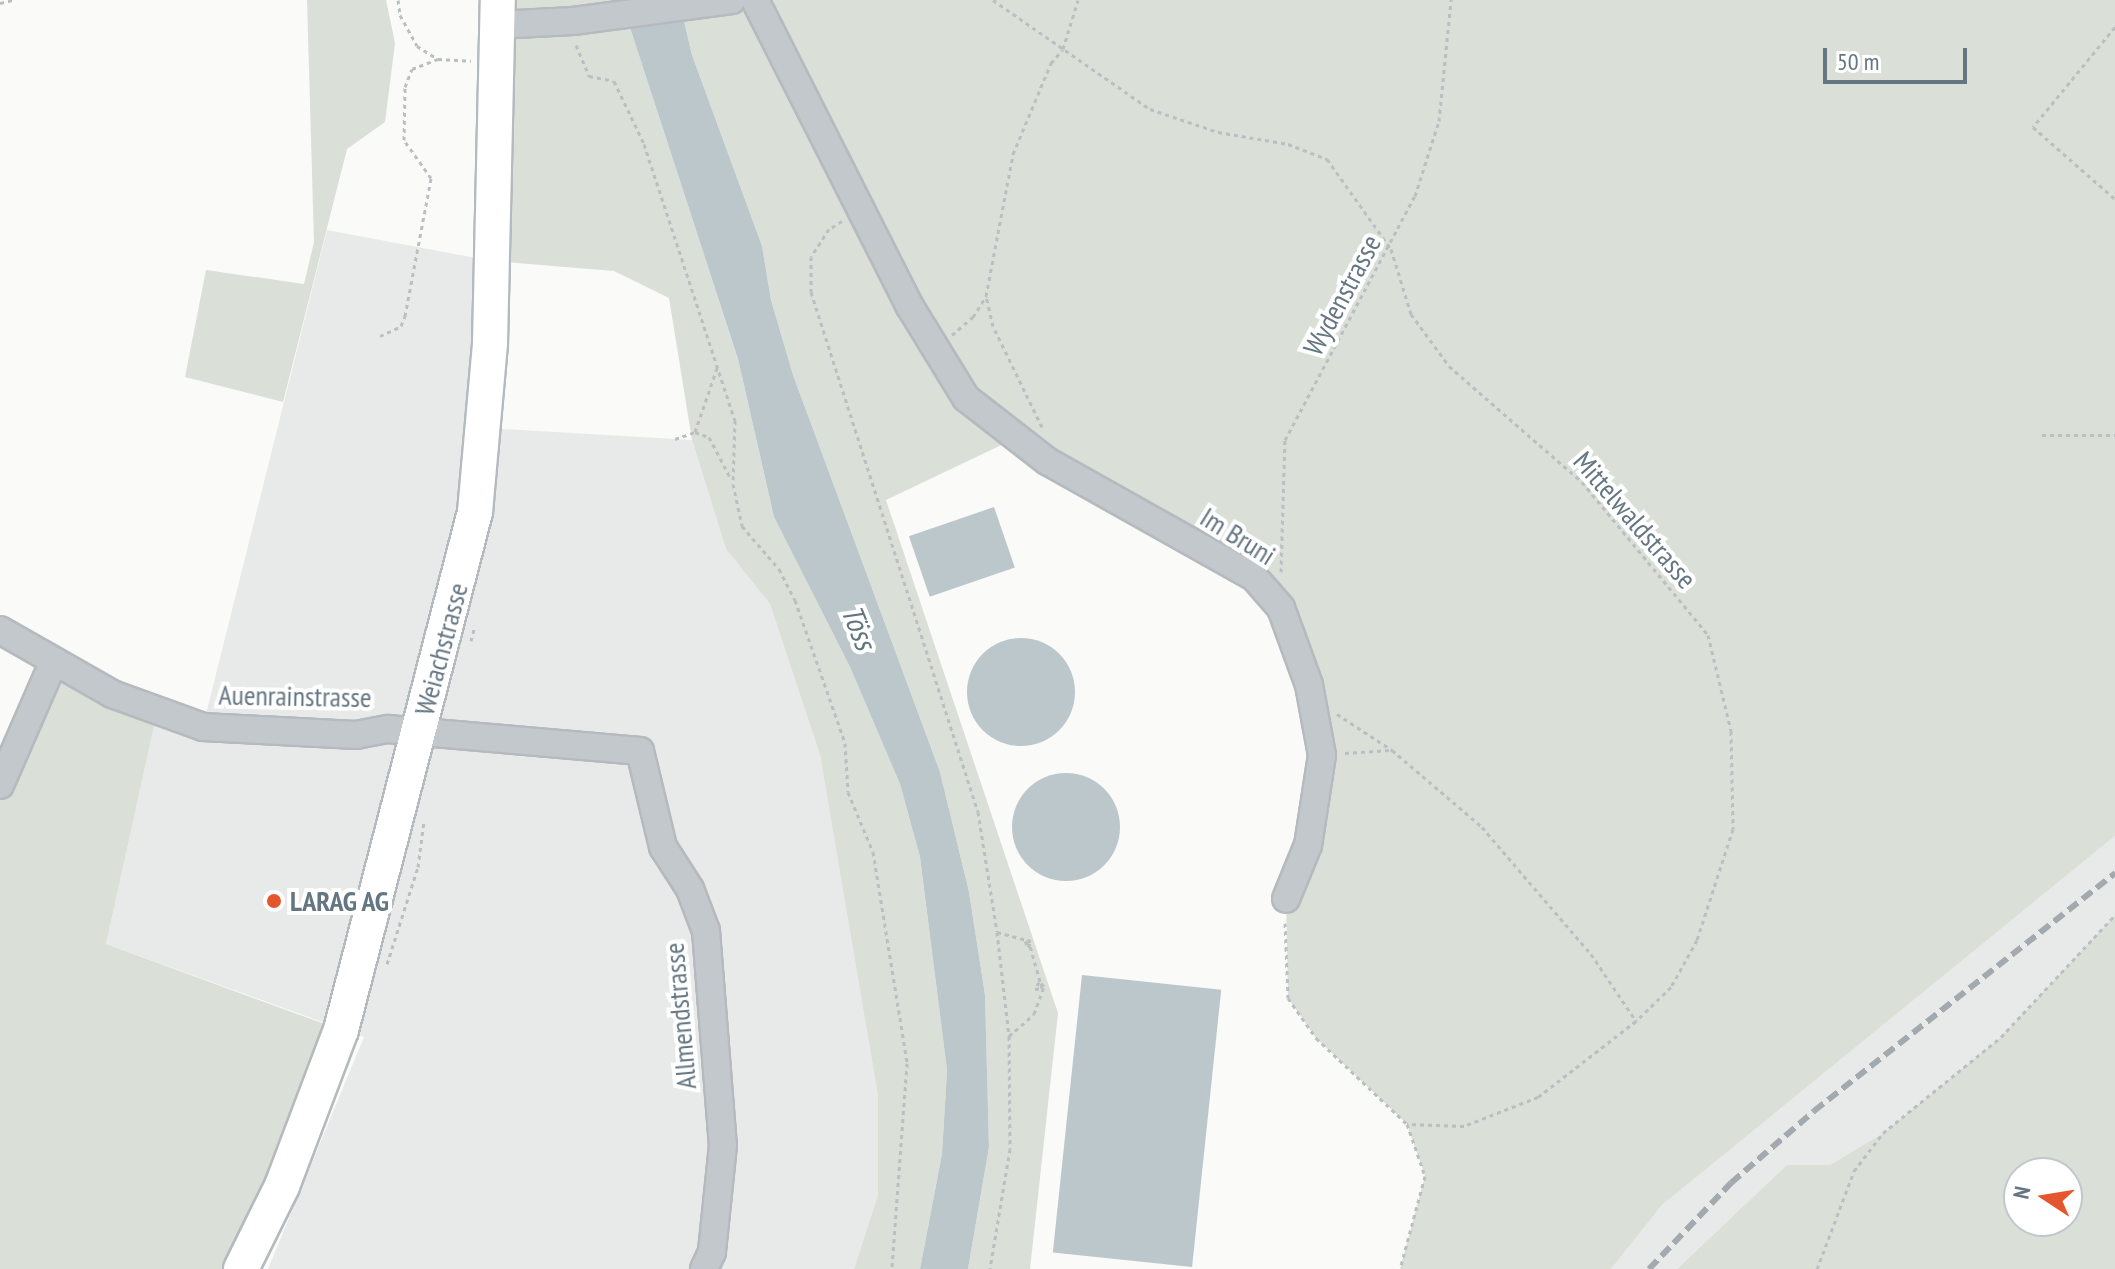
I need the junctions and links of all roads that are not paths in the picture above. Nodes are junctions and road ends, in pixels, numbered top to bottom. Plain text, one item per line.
1 (755, 0) edge
2 (728, 1) edge
3 (497, 12) edge
4 (0, 630) edge
5 (54, 661) junction
6 (419, 731) junction
7 (0, 785) edge
8 (1286, 899) road end
9 (241, 1269) edge
10 (704, 1269) edge

1 - 8 street, Im Bruni
2 - 3 street
3 - 6 main road, Weiachstrasse
4 - 5 street, Auenrainstrasse
5 - 6 street, Auenrainstrasse
5 - 7 street
6 - 9 main road, Weiachstrasse
6 - 10 street, Allmendstrasse

